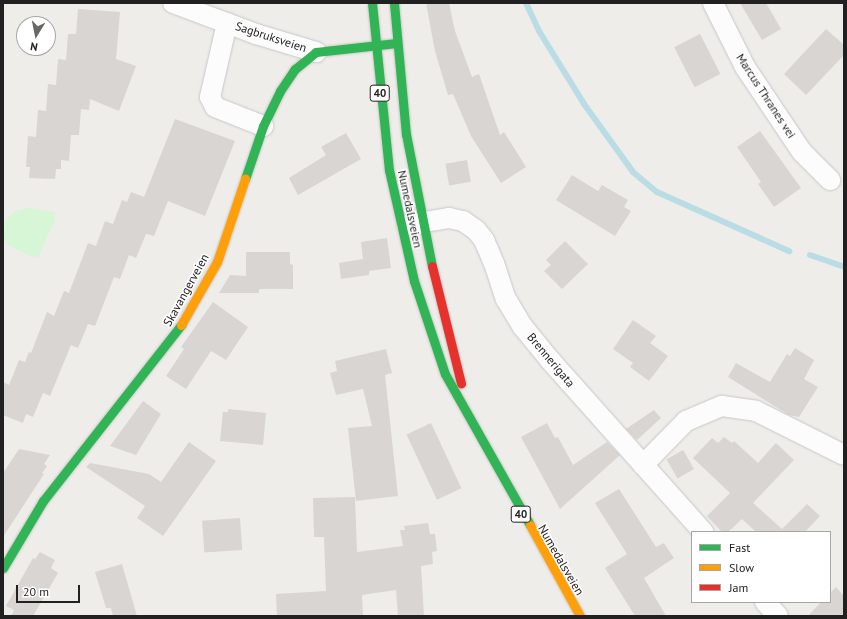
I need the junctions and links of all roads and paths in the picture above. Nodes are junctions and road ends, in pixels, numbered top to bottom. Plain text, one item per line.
1 (173, 3) edge
2 (372, 3) edge
3 (394, 3) edge
4 (713, 3) edge
5 (227, 22) junction
6 (398, 42) junction
7 (377, 45) junction
8 (316, 52) junction
9 (263, 126) junction
10 (830, 180) dead end
11 (422, 223) junction
12 (402, 226) junction
13 (466, 410) junction
14 (844, 455) edge
15 (644, 465) junction
16 (702, 531) edge
17 (3, 568) edge
18 (766, 603) edge
19 (580, 616) edge
20 (778, 616) edge

1 - 5 street, Sagbruksveien
2 - 7 main road, Numedalsveien / 40
3 - 6 main road, Numedalsveien / 40
4 - 10 street, Marcus Thranes vei
5 - 8 street, Sagbruksveien
5 - 9 street, Sagbruksveien
6 - 7 main road
6 - 11 main road, Numedalsveien / 40
7 - 8 main road
7 - 12 main road, Numedalsveien / 40
8 - 9 main road, Skavangerveien
9 - 17 main road, Skavangerveien
11 - 12 street, Brennerigata
11 - 13 main road, Numedalsveien / 40
11 - 15 street, Brennerigata
12 - 13 main road, Numedalsveien / 40
13 - 19 main road, Numedalsveien / 40
14 - 15 street
15 - 16 street, Brennerigata
18 - 20 street

